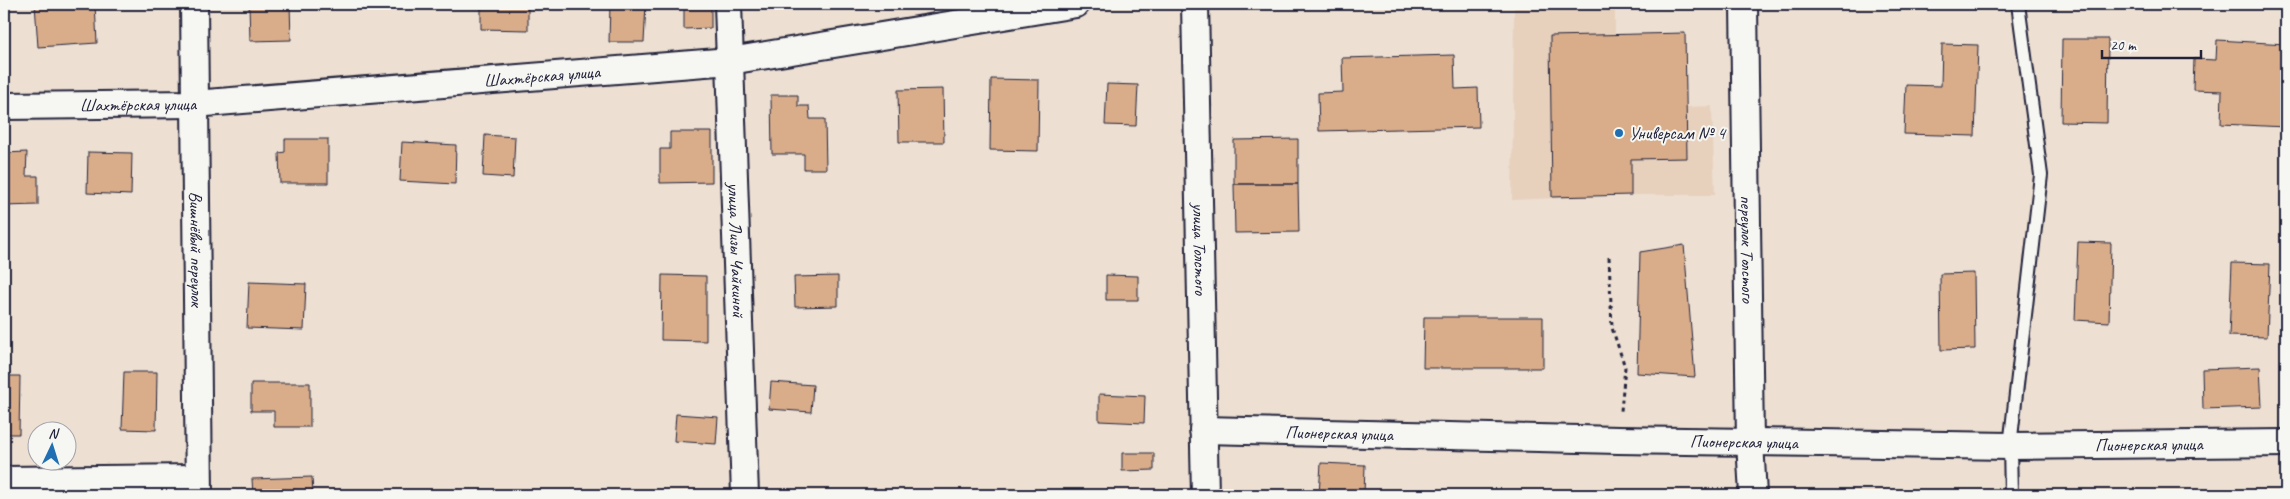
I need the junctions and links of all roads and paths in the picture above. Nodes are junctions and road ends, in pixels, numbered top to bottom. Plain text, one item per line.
1 (194, 4) edge
2 (728, 4) edge
3 (1076, 4) edge
4 (1195, 4) edge
5 (1744, 4) edge
6 (2018, 4) edge
7 (730, 60) junction
8 (194, 104) junction
9 (4, 106) edge
10 (1609, 257) dead end
11 (1203, 430) junction
12 (1618, 440) junction
13 (1750, 442) junction
14 (2286, 442) edge
15 (2010, 446) junction
16 (4, 480) edge
17 (198, 486) edge
18 (746, 495) edge
19 (1205, 495) edge
20 (1752, 495) edge
21 (2011, 495) edge

1 - 8 street, Вишнёвый переулок
2 - 7 street, улица Лизы Чайкиной
3 - 7 street, Шахтёрская улица
4 - 11 street, улица Толстого
5 - 13 street, переулок Толстого
6 - 15 lane
7 - 8 street, Шахтёрская улица
7 - 18 street, улица Лизы Чайкиной
8 - 9 street, Шахтёрская улица
8 - 17 street, Вишнёвый переулок
10 - 12 path
11 - 12 street, Пионерская улица
11 - 19 street, улица Толстого
12 - 13 street, Пионерская улица
13 - 15 street, Пионерская улица
13 - 20 street, переулок Толстого
14 - 15 street, Пионерская улица
15 - 21 lane
16 - 17 street

